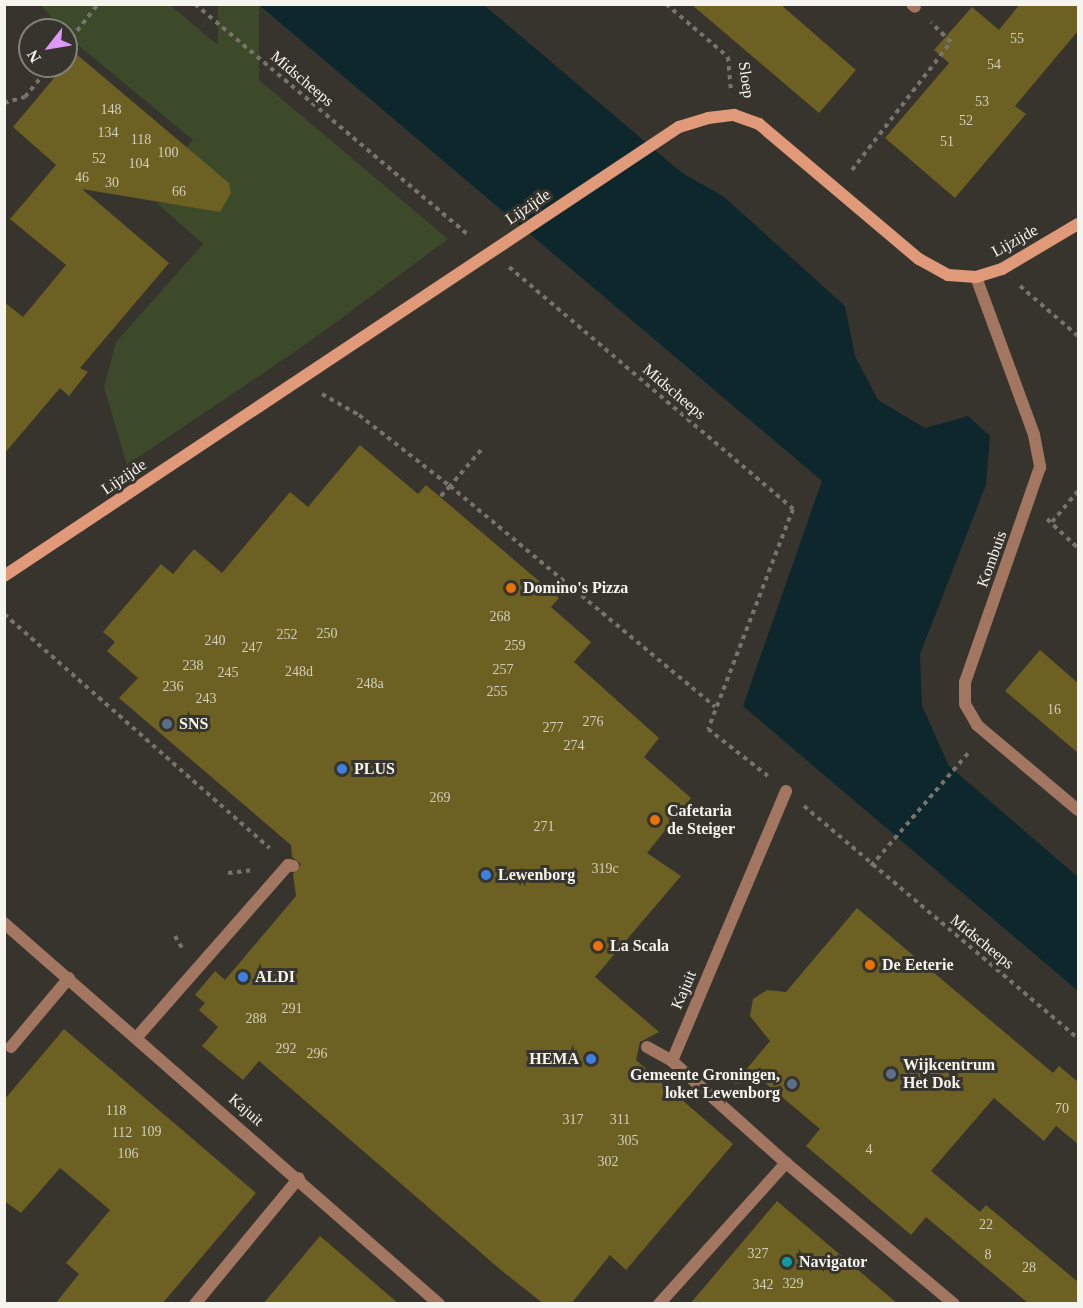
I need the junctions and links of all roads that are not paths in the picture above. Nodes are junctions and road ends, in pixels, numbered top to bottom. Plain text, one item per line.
1 (1078, 224) edge
2 (976, 278) junction
3 (4, 576) edge
4 (786, 791) road end
5 (1078, 810) edge
6 (290, 865) road end
7 (4, 923) edge
8 (69, 978) junction
9 (137, 1037) junction
10 (11, 1047) dead end
11 (647, 1047) dead end
12 (672, 1061) junction
13 (786, 1163) junction
14 (299, 1178) junction
15 (195, 1304) edge
16 (439, 1304) edge
17 (659, 1304) edge
18 (954, 1304) edge

1 - 2 street, Lijzijde
2 - 3 street, Lijzijde
2 - 5 street, Kombuis
4 - 12 street, Kajuit
6 - 9 street
7 - 8 street, Kajuit
8 - 9 street, Kajuit
8 - 10 street
9 - 14 street, Kajuit
11 - 12 street
12 - 13 street
13 - 17 street
13 - 18 street
14 - 15 street
14 - 16 street, Kajuit

